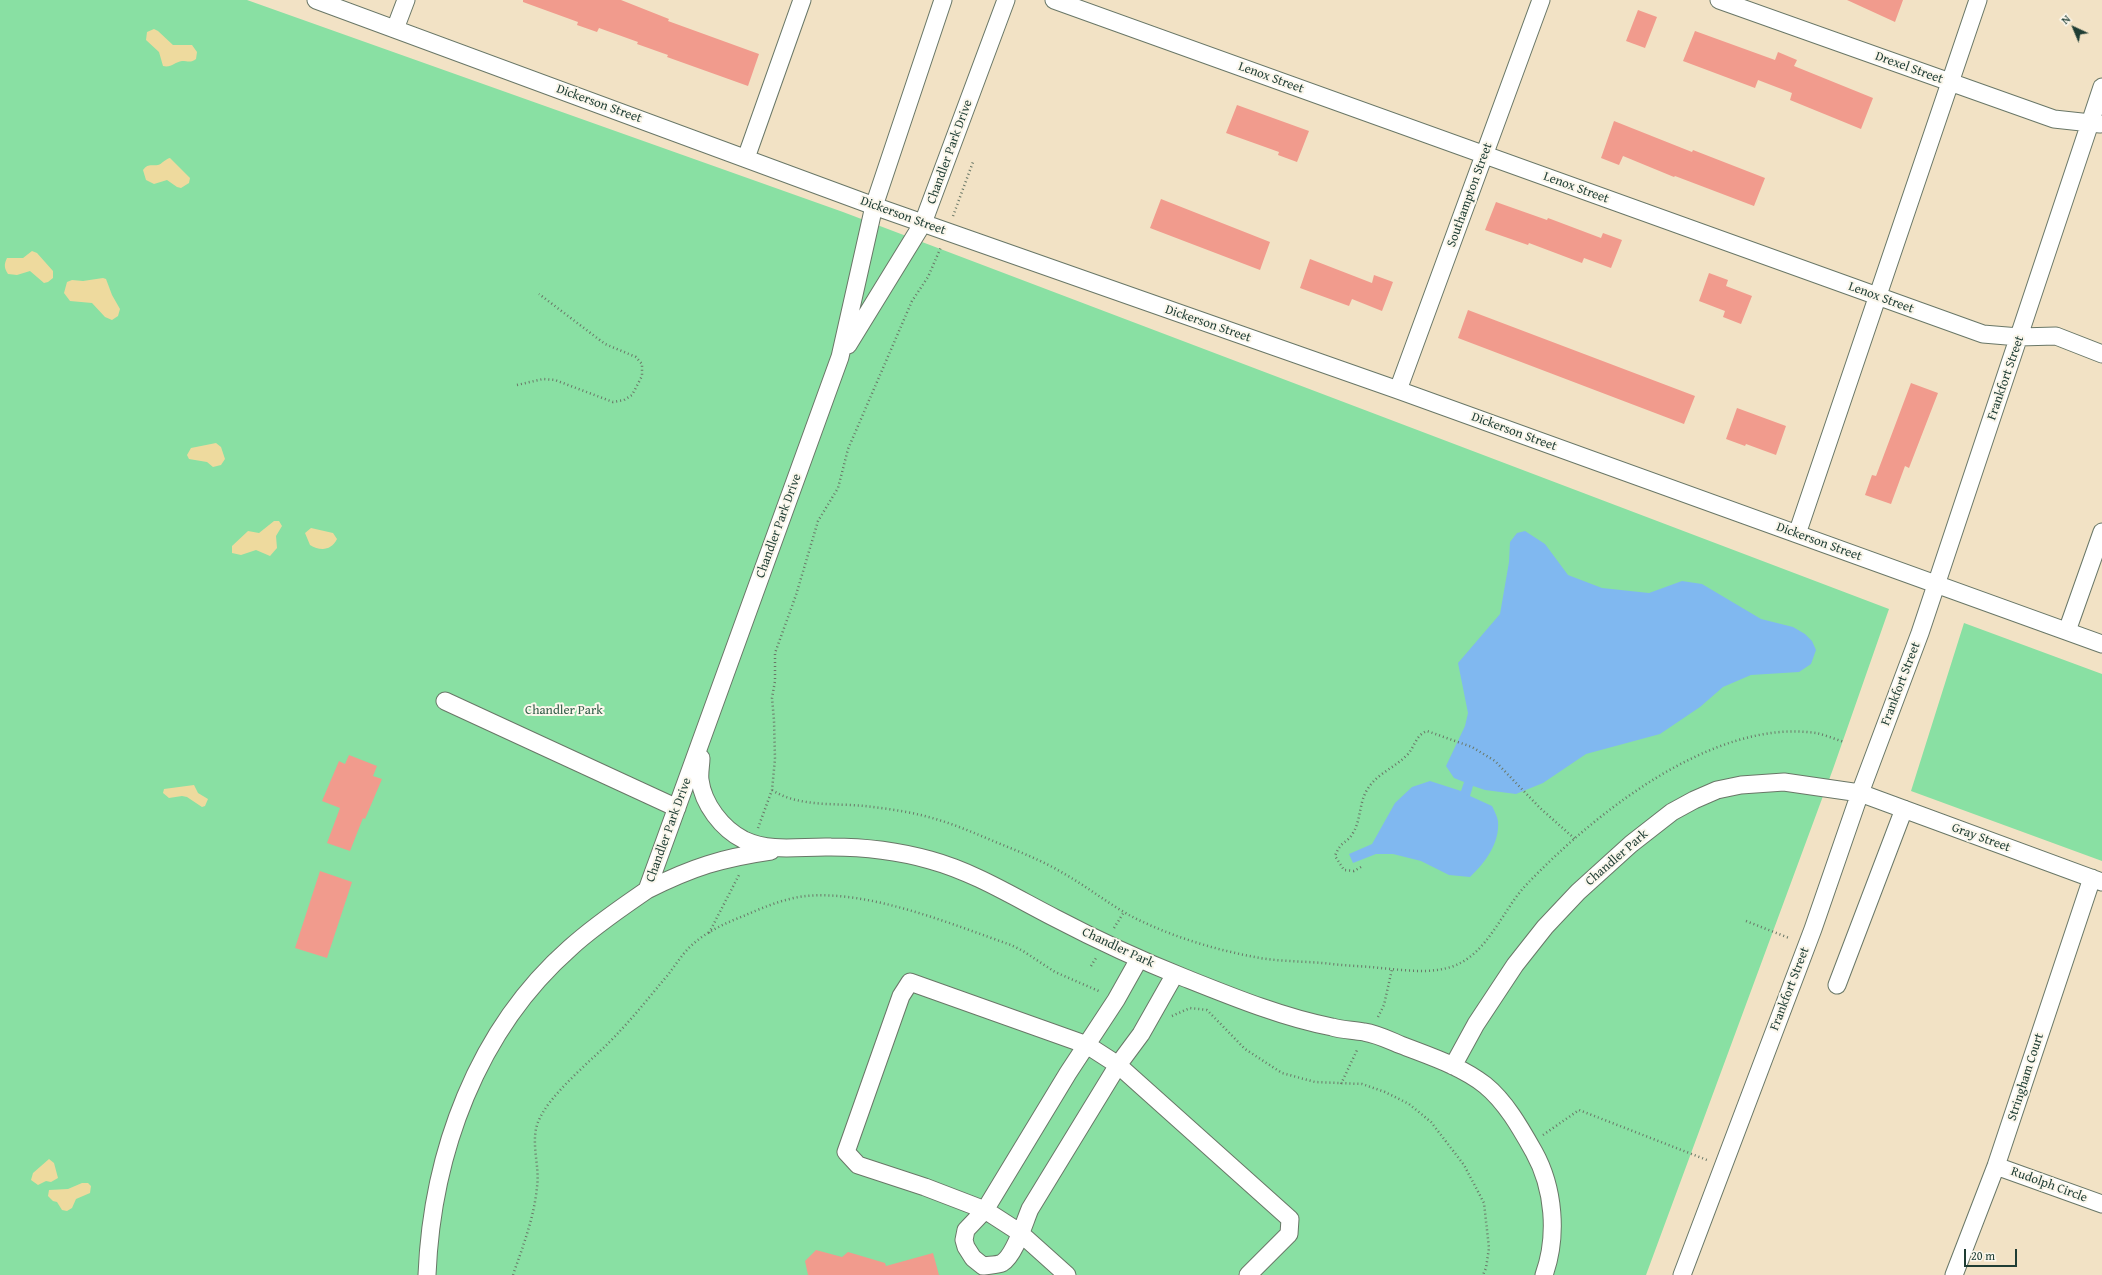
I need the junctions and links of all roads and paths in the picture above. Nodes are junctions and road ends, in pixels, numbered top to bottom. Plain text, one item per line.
1 (316, 0) edge
2 (406, 0) edge
3 (802, 0) edge
4 (943, 0) edge
5 (1006, 0) edge
6 (1054, 0) edge
7 (1541, 0) edge
8 (1719, 0) edge
9 (1978, 0) edge
10 (396, 29) junction
11 (1951, 82) junction
12 (2102, 87) edge
13 (2096, 123) edge
14 (1484, 155) junction
15 (746, 158) junction
16 (973, 162) dead end
17 (874, 206) junction
18 (923, 223) junction
19 (947, 232) junction
20 (539, 294) dead end
21 (1878, 297) junction
22 (2019, 337) junction
23 (2102, 354) edge
24 (840, 357) junction
25 (518, 385) dead end
26 (1398, 390) junction
27 (2102, 532) edge
28 (1796, 534) junction
29 (1936, 584) junction
30 (2067, 631) junction
31 (2102, 644) edge
32 (445, 701) dead end
33 (703, 737) junction
34 (1844, 742) dead end
35 (772, 790) junction
36 (1860, 793) junction
37 (677, 808) junction
38 (1904, 809) junction
39 (1575, 839) junction
40 (750, 849) junction
41 (1361, 867) dead end
42 (2097, 880) edge
43 (647, 890) junction
44 (1746, 921) dead end
45 (709, 933) junction
46 (1789, 938) dead end
47 (1138, 959) junction
48 (1175, 974) junction
49 (1837, 985) dead end
50 (1116, 1000) junction
51 (1170, 1018) dead end
52 (1087, 1045) junction
53 (1118, 1065) junction
54 (1453, 1066) junction
55 (1529, 1143) junction
56 (1707, 1160) dead end
57 (1996, 1166) junction
58 (2102, 1204) edge
59 (985, 1210) junction
60 (1019, 1232) junction
61 (427, 1275) edge
62 (513, 1275) edge
63 (1068, 1275) edge
64 (1248, 1275) edge
65 (1483, 1275) edge
66 (1544, 1275) edge
67 (1682, 1275) edge
68 (1954, 1275) edge

1 - 10 street, Dickerson Street
2 - 10 street
3 - 15 street
4 - 17 street, Chandler Park Drive
5 - 18 street, Chandler Park Drive
6 - 14 street, Lenox Street
7 - 14 street, Southampton Street
8 - 11 street, Drexel Street
9 - 11 street
10 - 15 street, Dickerson Street
11 - 13 street, Drexel Street
11 - 21 street
12 - 13 street, Frankfort Street
13 - 22 street, Frankfort Street
14 - 21 street, Lenox Street
14 - 26 street, Southampton Street
15 - 17 street, Dickerson Street
16 - 19 path
17 - 18 street, Dickerson Street
17 - 24 street, Chandler Park Drive
18 - 19 street, Dickerson Street
18 - 24 street, Chandler Park Drive
19 - 26 street, Dickerson Street
19 - 35 path
20 - 25 path
21 - 22 street, Lenox Street
21 - 28 street
22 - 23 street, Lenox Street
22 - 29 street, Frankfort Street
24 - 33 street, Chandler Park Drive
26 - 28 street, Dickerson Street
27 - 30 street
28 - 29 street, Dickerson Street
29 - 30 street, Dickerson Street
29 - 36 street, Frankfort Street
30 - 31 street, Dickerson Street
32 - 37 street
33 - 37 street, Chandler Park Drive
33 - 40 street, Chandler Park
34 - 39 path
35 - 39 path
35 - 40 path
36 - 38 street, Gray Street
36 - 54 street, Chandler Park
36 - 67 street, Frankfort Street
37 - 43 street, Chandler Park Drive
38 - 42 street, Gray Street
38 - 49 street
39 - 41 path
40 - 43 street, Chandler Park
40 - 45 path
40 - 47 street, Chandler Park
42 - 57 street, Stringham Court
43 - 61 street, Chandler Park Drive
44 - 46 path
45 - 50 path
45 - 62 path
47 - 48 street, Chandler Park
47 - 50 street
48 - 53 street
48 - 54 street, Chandler Park
50 - 52 street
51 - 65 path
52 - 53 street
52 - 59 street
52 - 59 street
53 - 60 street
53 - 64 street
54 - 55 street, Chandler Park
55 - 56 path
55 - 66 street, Chandler Park
57 - 58 street, Rudolph Circle
57 - 68 street, Stringham Court
59 - 60 street
59 - 60 street
60 - 63 street

